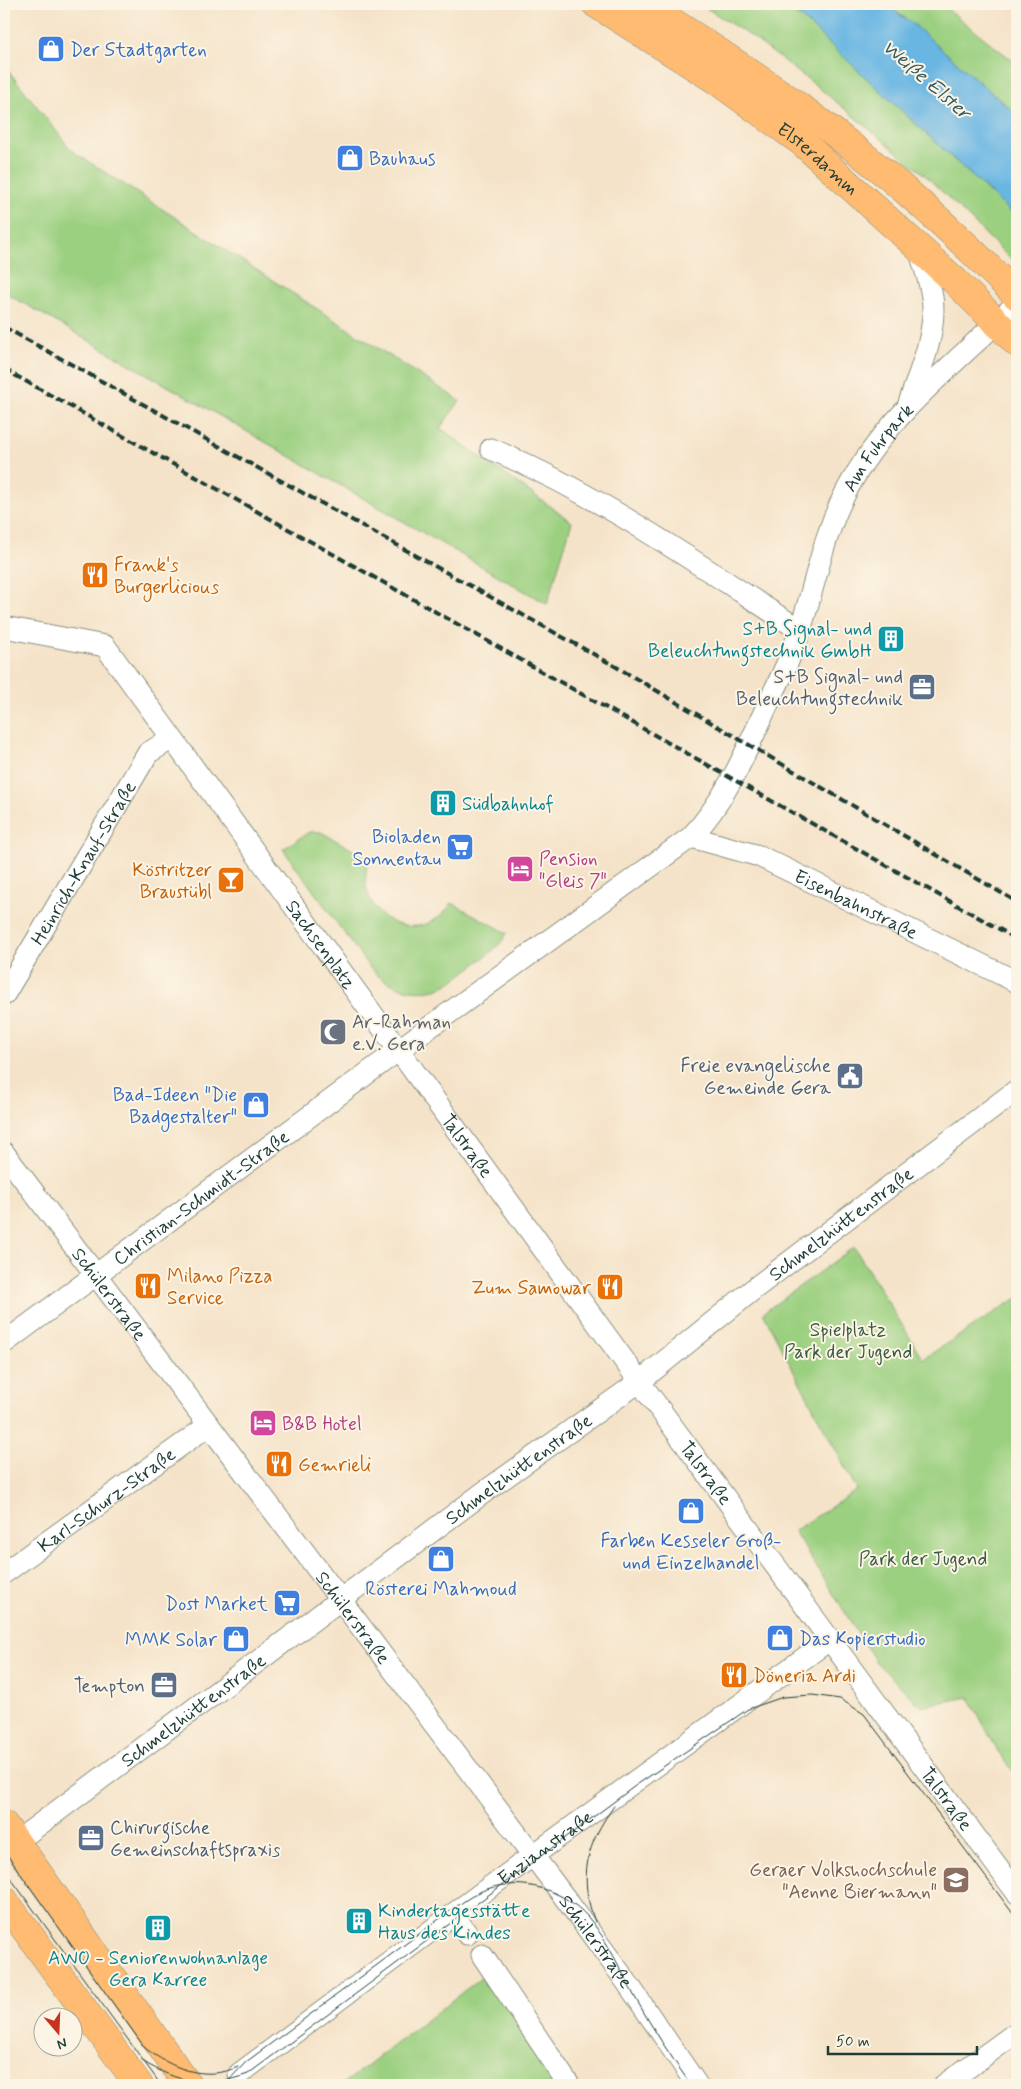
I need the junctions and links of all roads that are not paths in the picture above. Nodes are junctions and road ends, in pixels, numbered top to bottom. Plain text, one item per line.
1 (596, 4) edge
2 (644, 4) edge
3 (918, 246) junction
4 (1017, 296) edge
5 (1017, 303) edge
6 (998, 323) junction
7 (1017, 343) edge
8 (907, 408) junction
9 (490, 449) dead end
10 (4, 627) edge
11 (800, 630) junction
12 (171, 739) junction
13 (691, 837) junction
14 (1017, 982) edge
15 (4, 995) edge
16 (397, 1051) junction
17 (1017, 1090) edge
18 (4, 1153) edge
19 (96, 1275) junction
20 (4, 1343) edge
21 (639, 1382) junction
22 (209, 1425) junction
23 (4, 1573) edge
24 (340, 1600) junction
25 (829, 1640) junction
26 (8, 1840) edge
27 (533, 1858) junction
28 (1017, 1893) edge
29 (4, 1900) edge
30 (454, 1915) junction
31 (466, 1934) dead end
32 (482, 1956) dead end
33 (1017, 2032) edge
34 (239, 2074) dead end
35 (140, 2085) edge
36 (188, 2085) edge
37 (569, 2085) edge
38 (697, 2085) edge
39 (944, 2085) edge

1 - 3 main road, Elsterdamm
2 - 4 main road, Elsterdamm
3 - 6 main road, Elsterdamm
3 - 8 street
5 - 6 street, Am Fuhrpark
6 - 7 main road, Elsterdamm
6 - 8 street, Am Fuhrpark
8 - 11 street, Am Fuhrpark
9 - 11 street
10 - 12 street, Sachsenplatz
11 - 13 street, Am Fuhrpark
12 - 15 street, Heinrich-Knauf-Straße
12 - 16 street, Sachsenplatz
13 - 14 street, Eisenbahnstraße
13 - 16 street
16 - 19 street, Christian-Schmidt-Straße
16 - 21 street, Talstraße
17 - 21 street, Schmelzhüttenstraße
18 - 19 street, Schülerstraße
19 - 20 street, Christian-Schmidt-Straße
19 - 22 street, Schülerstraße
21 - 24 street, Schmelzhüttenstraße
21 - 25 street, Talstraße
22 - 23 street, Karl-Schurz-Straße
22 - 24 street, Schülerstraße
24 - 26 street, Schmelzhüttenstraße
24 - 27 street, Schülerstraße
25 - 27 street, Enzianstraße
25 - 28 street, Talstraße
26 - 36 main road
27 - 30 street, Enzianstraße
27 - 38 street, Schülerstraße
29 - 35 main road
30 - 31 street
30 - 34 street, Enzianstraße
32 - 37 street
33 - 39 street

